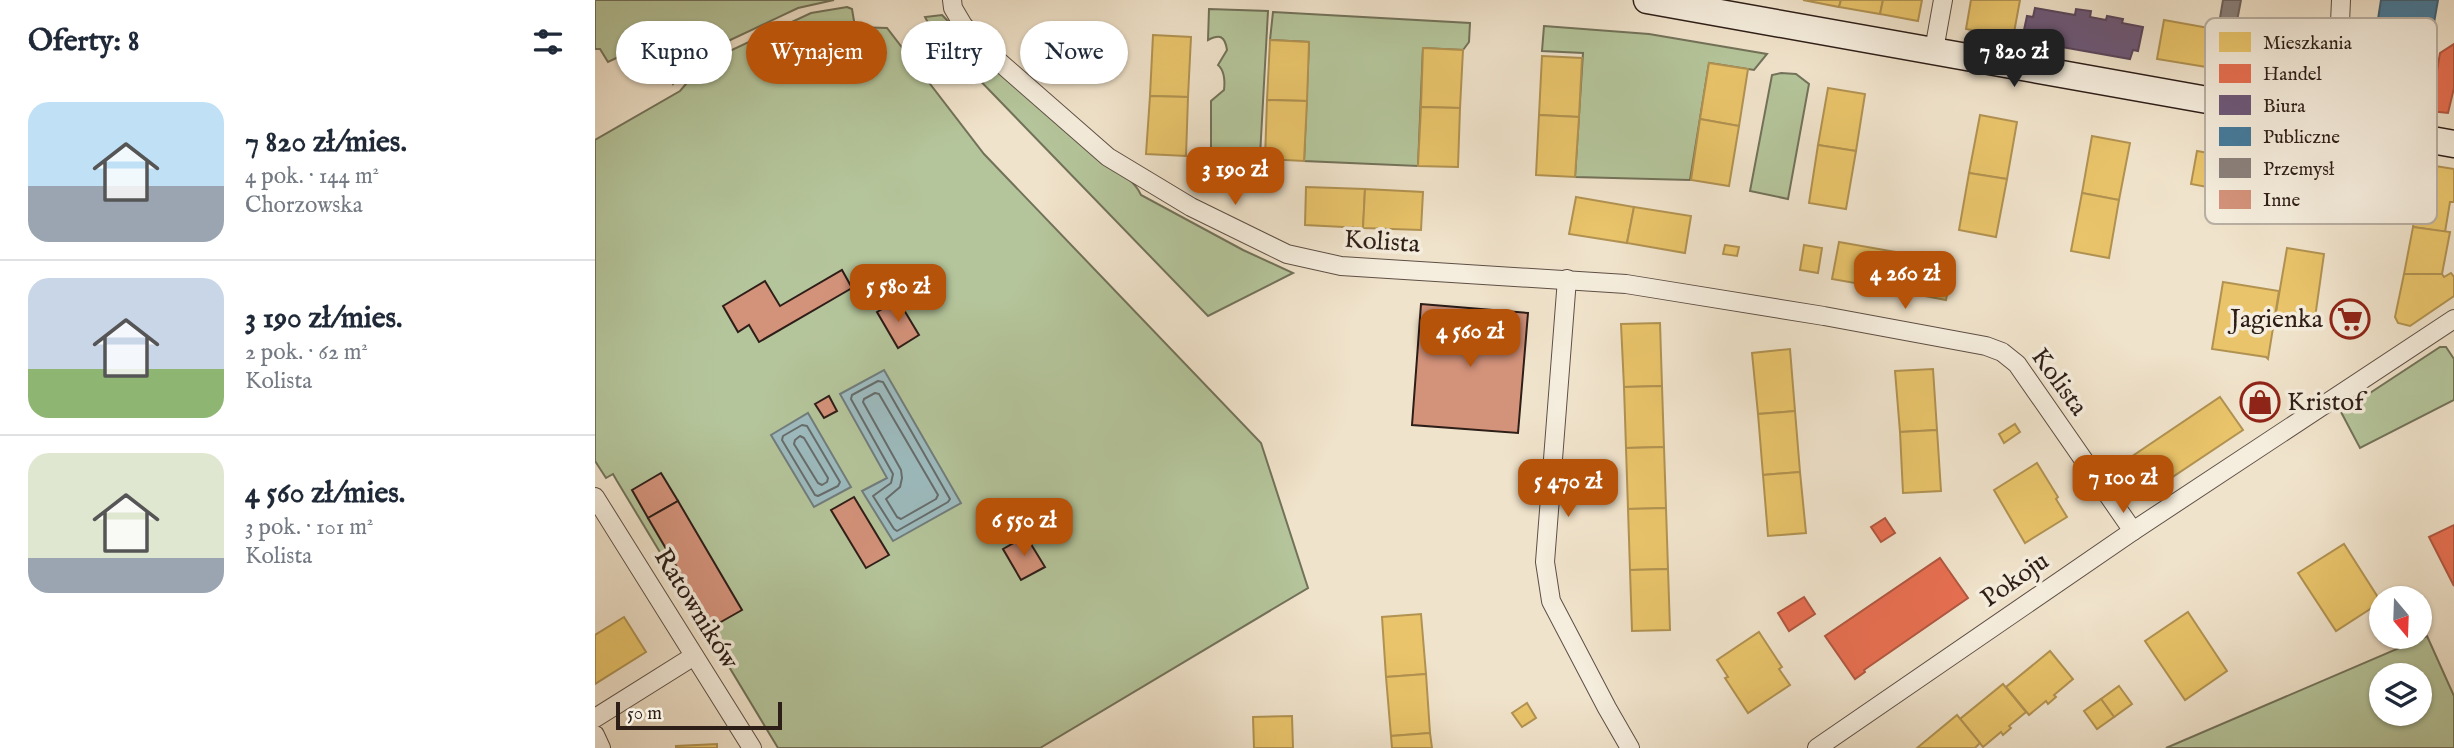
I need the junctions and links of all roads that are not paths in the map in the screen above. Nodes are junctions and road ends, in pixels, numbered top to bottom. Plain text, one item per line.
1 (952, 0) edge
2 (1647, 0) edge
3 (1943, 0) edge
4 (2341, 0) edge
5 (2340, 18) edge
6 (1934, 50) junction
7 (2205, 99) edge
8 (1567, 279) junction
9 (2454, 319) edge
10 (595, 498) edge
11 (2133, 531) junction
12 (694, 656) junction
13 (595, 718) edge
14 (595, 735) edge
15 (601, 748) edge
16 (752, 748) edge
17 (1630, 748) edge
18 (1817, 748) edge

1 - 8 street, Kolista
2 - 6 street
3 - 6 street
4 - 5 street
6 - 7 street
8 - 11 street, Kolista
8 - 17 street
9 - 11 street, Pokoju
10 - 12 street, Ratowników
11 - 18 street, Pokoju
12 - 13 street
12 - 16 street, Ratowników
14 - 15 street

